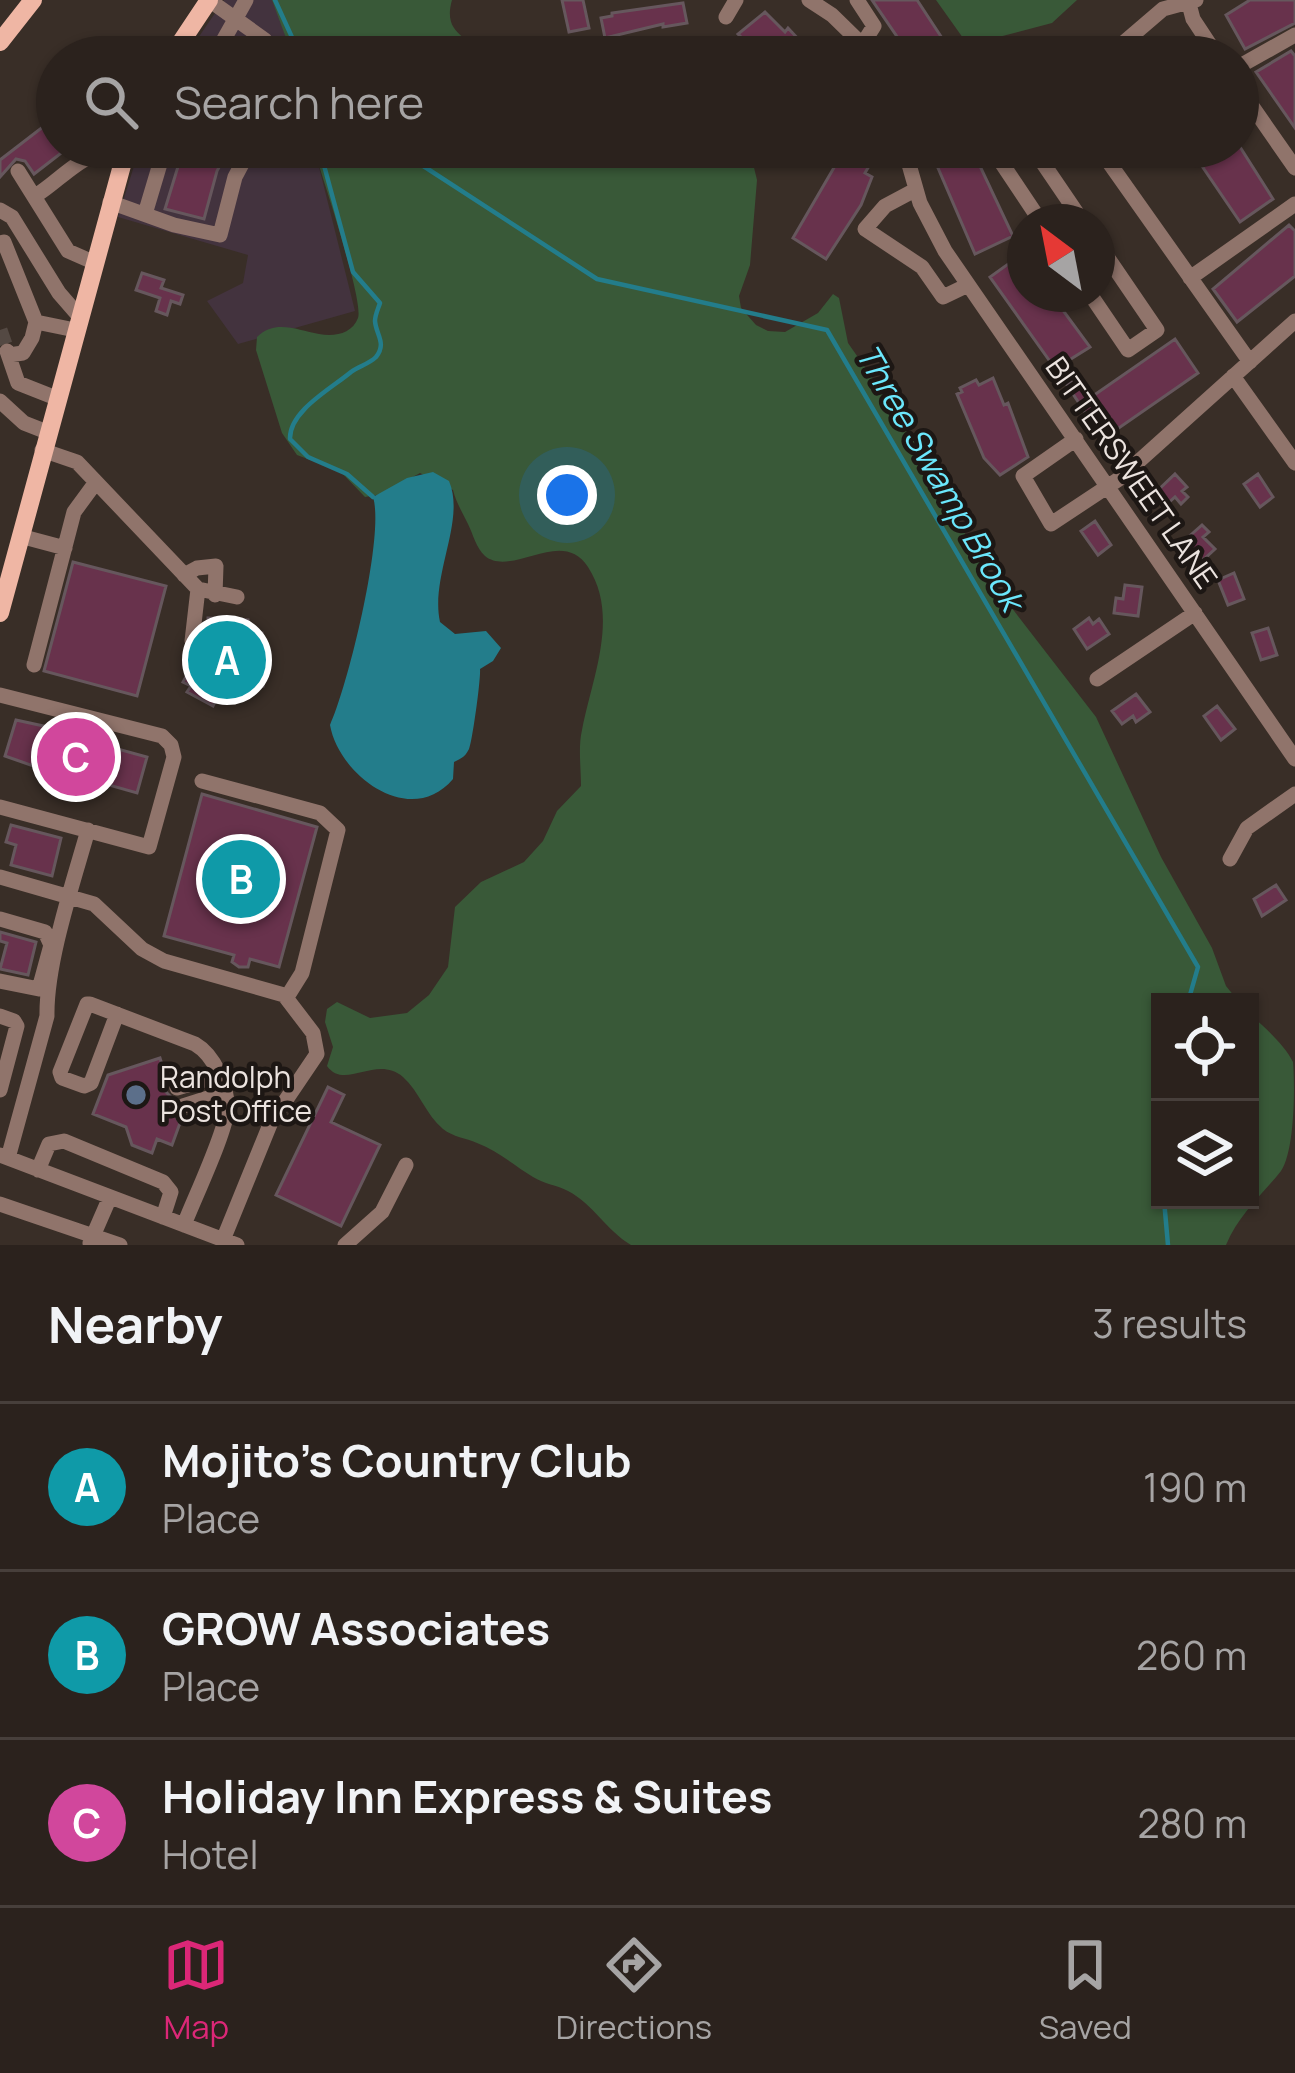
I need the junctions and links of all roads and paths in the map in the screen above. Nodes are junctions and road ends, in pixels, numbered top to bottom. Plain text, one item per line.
1 (33, 0) edge
2 (209, 0) edge
3 (246, 0) edge
4 (736, 0) edge
5 (856, 0) edge
6 (1191, 0) edge
7 (816, 1) edge
8 (726, 16) dead end
9 (236, 19) junction
10 (1295, 35) edge
11 (184, 36) edge
12 (226, 36) edge
13 (259, 36) edge
14 (852, 36) edge
15 (872, 36) edge
16 (1130, 36) edge
17 (1204, 36) edge
18 (0, 42) edge
19 (1259, 55) edge
20 (1259, 116) edge
21 (74, 168) edge
22 (120, 168) edge
23 (159, 168) edge
24 (240, 168) edge
25 (910, 168) edge
26 (1005, 168) edge
27 (1046, 168) edge
28 (1113, 168) edge
29 (1295, 168) edge
30 (18, 171) dead end
31 (916, 190) junction
32 (35, 196) junction
33 (110, 202) junction
34 (1029, 204) edge
35 (1071, 204) edge
36 (1295, 204) edge
37 (0, 210) edge
38 (145, 214) junction
39 (2, 242) edge
40 (93, 262) junction
41 (1115, 268) edge
42 (1190, 278) junction
43 (968, 285) junction
44 (1102, 312) edge
45 (1295, 321) edge
46 (36, 322) junction
47 (77, 323) junction
48 (1250, 362) junction
49 (1233, 376) junction
50 (56, 398) junction
51 (0, 401) edge
52 (1076, 440) junction
53 (45, 441) junction
54 (1295, 463) edge
55 (96, 482) junction
56 (1109, 487) junction
57 (20, 536) junction
58 (65, 548) junction
59 (184, 575) junction
60 (207, 592) junction
61 (237, 597) dead end
62 (0, 613) edge
63 (1195, 613) junction
64 (192, 641) dead end
65 (34, 665) dead end
66 (1097, 679) dead end
67 (0, 695) edge
68 (1295, 759) edge
69 (202, 781) dead end
70 (1295, 794) edge
71 (0, 807) edge
72 (88, 830) junction
73 (1229, 859) dead end
74 (0, 877) edge
75 (70, 896) junction
76 (0, 915) edge
77 (61, 928) junction
78 (0, 984) edge
79 (40, 997) junction
80 (287, 998) junction
81 (117, 1014) junction
82 (3, 1017) edge
83 (218, 1076) junction
84 (177, 1088) dead end
85 (0, 1090) edge
86 (224, 1094) junction
87 (183, 1106) dead end
88 (4, 1156) edge
89 (406, 1165) dead end
90 (38, 1169) junction
91 (110, 1197) junction
92 (0, 1204) edge
93 (163, 1217) junction
94 (184, 1225) junction
95 (91, 1242) edge
96 (230, 1242) edge
97 (120, 1245) edge
98 (345, 1245) edge

1 - 18 main road
2 - 9 street
2 - 11 main road
3 - 9 street
4 - 8 street
5 - 15 street
6 - 16 street
6 - 17 street
7 - 14 street
9 - 12 street
9 - 13 street
10 - 19 street
20 - 29 street
21 - 32 street
22 - 33 main road
23 - 38 street
24 - 38 street
25 - 31 street, BITTERSWEET LANE
26 - 34 street
27 - 35 street
28 - 42 street
30 - 32 street
31 - 43 street, BITTERSWEET LANE
31 - 43 street
32 - 40 street
33 - 38 street
33 - 40 main road
36 - 42 street
37 - 47 street
39 - 46 street
40 - 47 main road
41 - 44 street
42 - 48 street
43 - 52 street, BITTERSWEET LANE
45 - 48 street
46 - 47 street
46 - 50 street
47 - 50 main road
48 - 49 street
49 - 54 street
49 - 56 street
50 - 53 main road
51 - 53 street
52 - 56 street, BITTERSWEET LANE
52 - 56 street
53 - 55 street
53 - 57 main road
55 - 58 street
55 - 59 street
56 - 63 street, BITTERSWEET LANE
57 - 58 street
57 - 62 main road
58 - 65 street
59 - 60 street
59 - 60 street
60 - 61 street
60 - 64 street
63 - 66 street
63 - 68 street, BITTERSWEET LANE
67 - 72 street
69 - 80 street
70 - 73 street
71 - 72 street
72 - 75 street
74 - 75 street
75 - 77 street
75 - 80 street
76 - 77 street
76 - 79 street
77 - 79 street
78 - 79 street
79 - 88 street
80 - 96 street
81 - 81 street
81 - 83 street
82 - 85 street
83 - 84 street
83 - 86 street
86 - 87 street
86 - 94 street
88 - 90 street
89 - 98 street
90 - 91 street
90 - 93 street
91 - 93 street
91 - 95 street
92 - 95 street
93 - 94 street
94 - 96 street
95 - 97 street

